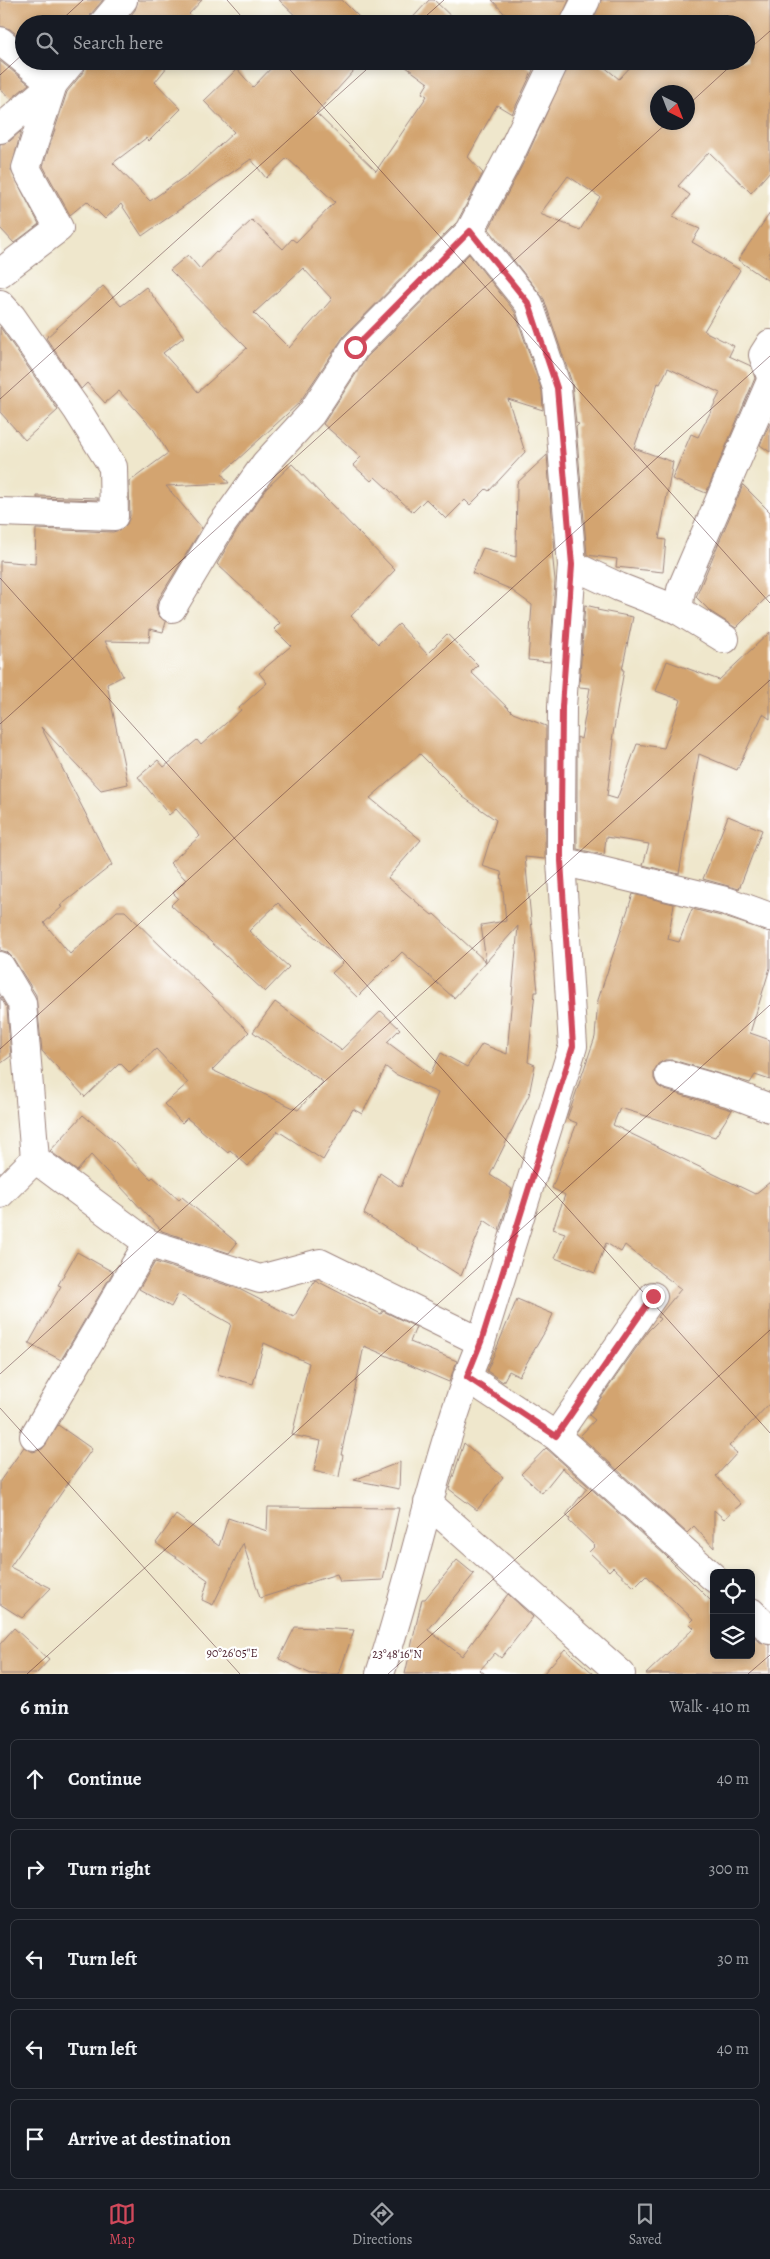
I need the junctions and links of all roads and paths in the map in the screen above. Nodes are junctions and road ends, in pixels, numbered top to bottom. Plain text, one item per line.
1 (123, 0) edge
2 (586, 0) edge
3 (110, 15) edge
4 (578, 15) edge
5 (0, 41) edge
6 (15, 54) edge
7 (35, 70) edge
8 (65, 70) edge
9 (550, 70) edge
10 (53, 84) junction
11 (0, 129) edge
12 (470, 231) junction
13 (0, 273) edge
14 (0, 304) edge
15 (770, 344) edge
16 (770, 374) edge
17 (770, 383) edge
18 (0, 512) edge
19 (572, 565) junction
20 (172, 608) dead end
21 (678, 610) junction
22 (725, 639) dead end
23 (561, 861) junction
24 (770, 917) edge
25 (0, 966) edge
26 (669, 1075) dead end
27 (770, 1108) edge
28 (35, 1159) junction
29 (0, 1194) edge
30 (148, 1244) junction
31 (653, 1296) dead end
32 (481, 1342) junction
33 (467, 1377) junction
34 (34, 1436) dead end
35 (556, 1436) junction
36 (428, 1503) junction
37 (710, 1574) edge
38 (753, 1614) edge
39 (770, 1630) edge
40 (381, 1674) edge
41 (621, 1674) edge

1 - 3 street
2 - 4 street
5 - 6 street
7 - 10 street
8 - 10 street
9 - 12 street
10 - 11 street
10 - 13 street
12 - 19 street
12 - 20 street
14 - 18 street
15 - 16 street
17 - 21 street
19 - 21 street
19 - 23 street
21 - 22 street
23 - 24 street
23 - 32 street
25 - 28 street
26 - 27 street
28 - 29 street
28 - 30 street
30 - 32 street
30 - 34 street
31 - 35 street
32 - 33 street
33 - 35 street
33 - 36 street
35 - 37 street
36 - 40 street
36 - 41 street
38 - 39 street

